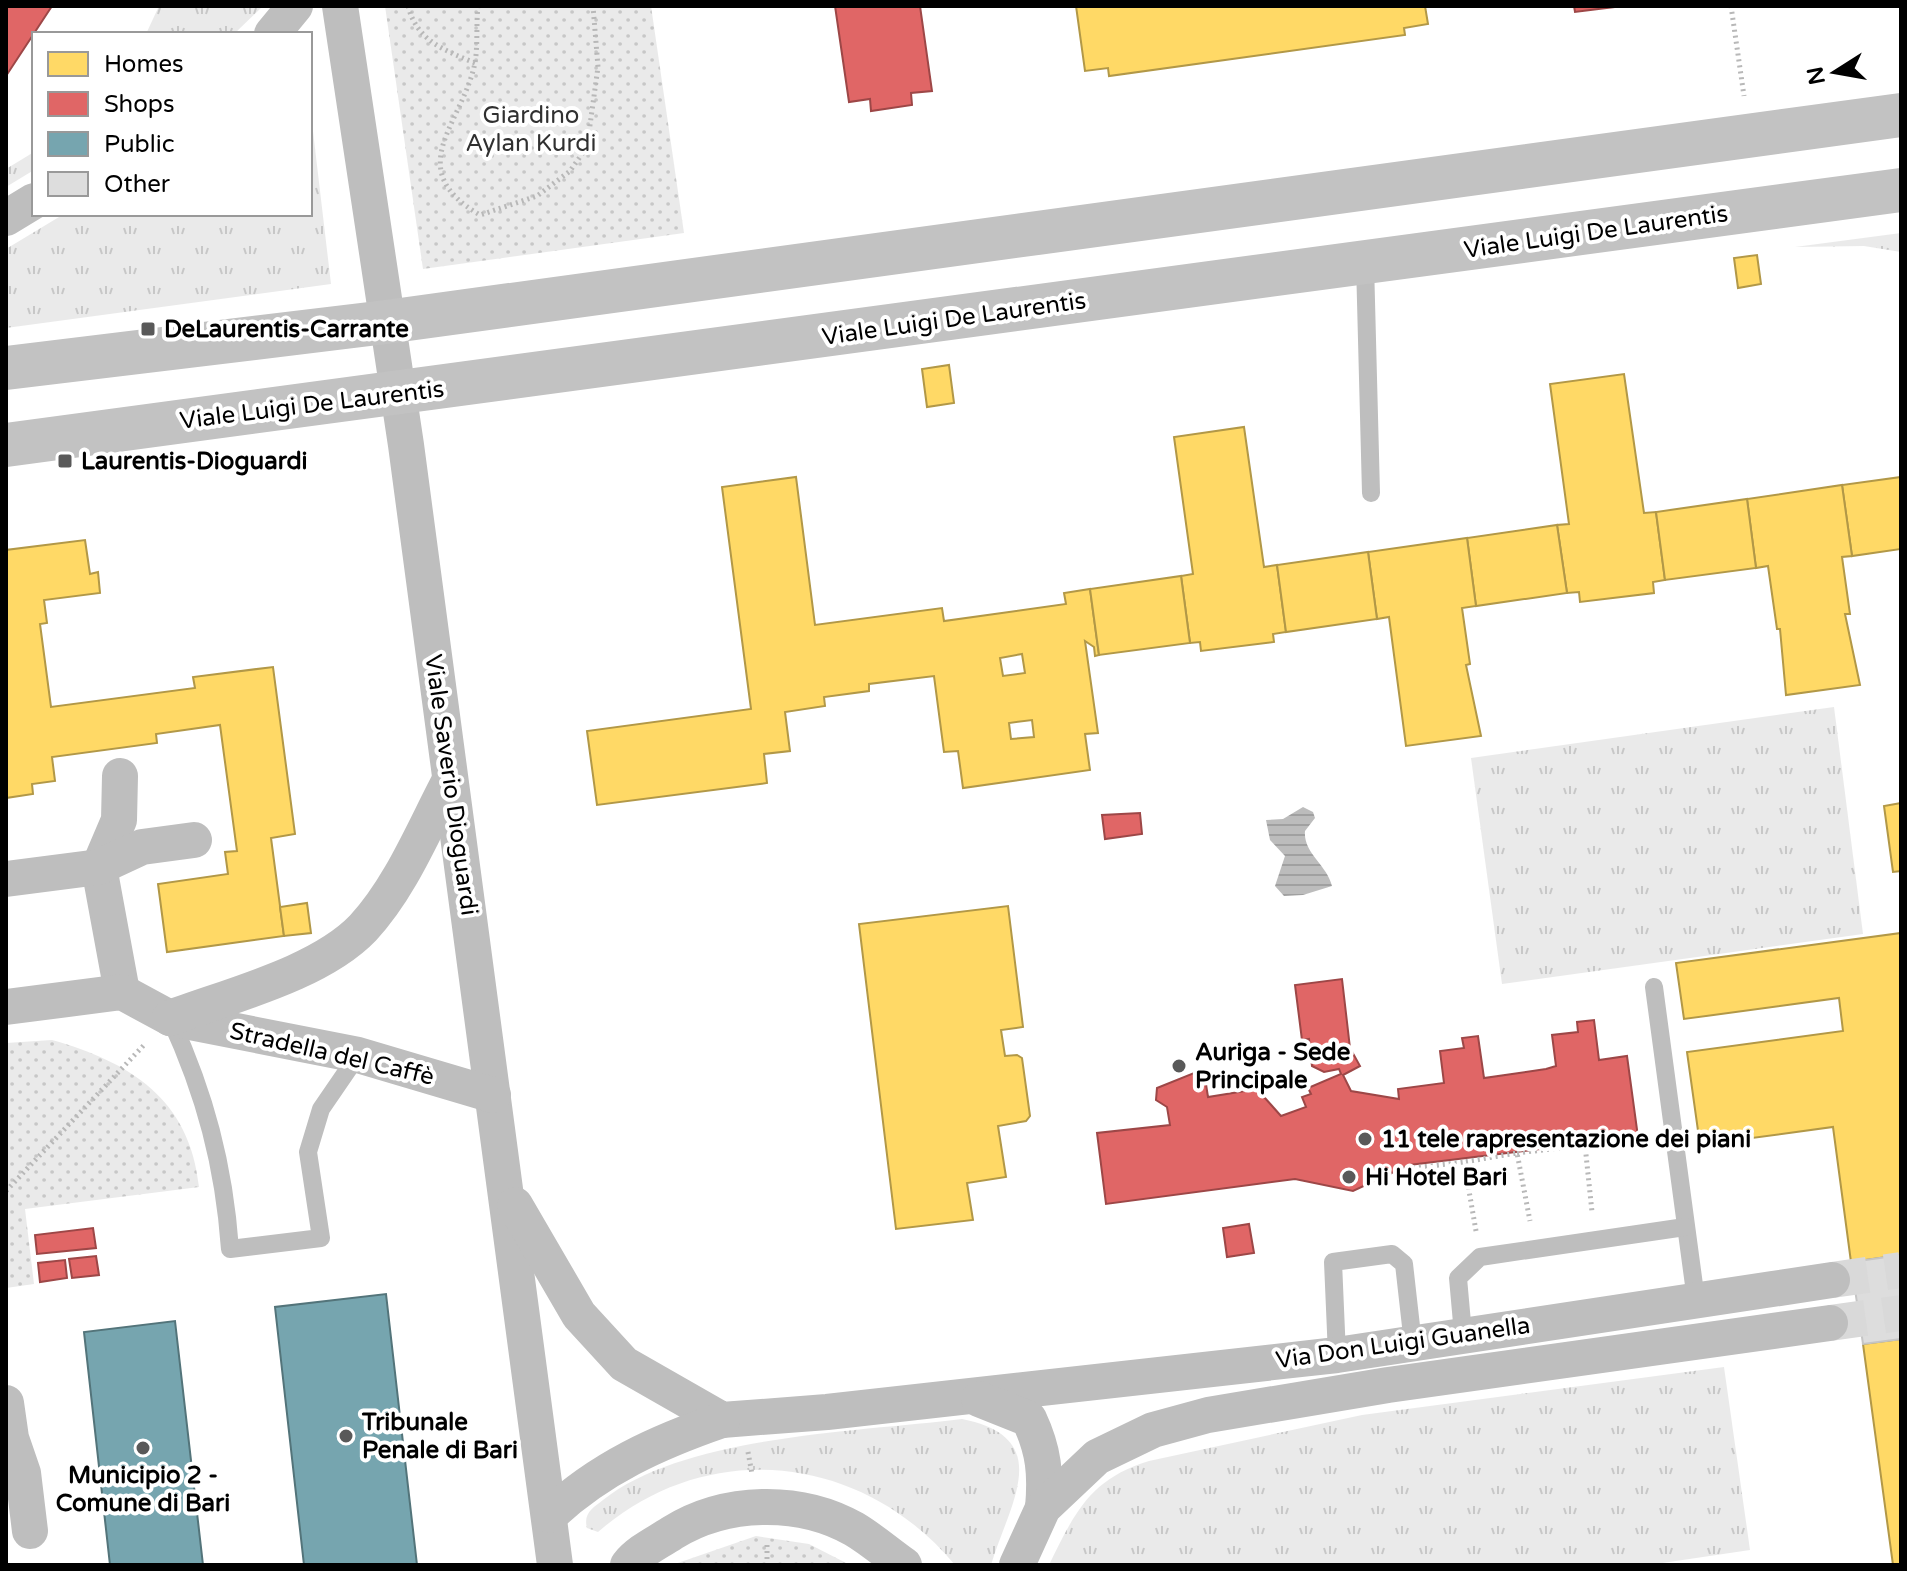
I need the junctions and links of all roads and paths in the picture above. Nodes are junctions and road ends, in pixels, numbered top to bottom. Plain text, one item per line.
1 (295, 6) edge
2 (340, 6) edge
3 (408, 6) edge
4 (478, 6) edge
5 (593, 6) edge
6 (1731, 6) edge
7 (274, 32) edge
8 (475, 63) junction
9 (1744, 96) dead end
10 (1901, 115) edge
11 (1901, 190) edge
12 (32, 202) edge
13 (6, 218) edge
14 (1365, 263) junction
15 (386, 322) junction
16 (6, 368) edge
17 (397, 395) junction
18 (6, 445) edge
19 (1371, 493) dead end
20 (120, 776) dead end
21 (450, 780) junction
22 (194, 840) dead end
23 (99, 867) junction
24 (6, 879) edge
25 (1654, 987) dead end
26 (122, 992) junction
27 (6, 1007) edge
28 (170, 1018) junction
29 (358, 1055) junction
30 (493, 1095) junction
31 (1673, 1134) junction
32 (1585, 1145) junction
33 (1517, 1153) junction
34 (1464, 1162) junction
35 (1413, 1168) dead end
36 (505, 1182) junction
37 (6, 1191) edge
38 (1685, 1227) junction
39 (1595, 1241) junction
40 (1535, 1250) junction
41 (1480, 1257) junction
42 (1832, 1280) tunnel mouth
43 (1696, 1300) junction
44 (1830, 1323) tunnel mouth
45 (1463, 1334) junction
46 (1413, 1344) junction
47 (1337, 1355) junction
48 (974, 1396) junction
49 (732, 1420) junction
50 (8, 1427) edge
51 (757, 1505) junction
52 (1043, 1508) junction
53 (550, 1515) junction
54 (30, 1531) dead end
55 (555, 1565) edge
56 (628, 1565) edge
57 (904, 1565) edge
58 (1017, 1565) edge

1 - 7 street
2 - 15 street, Viale Saverio Dioguardi
3 - 8 path
4 - 8 path
5 - 8 path
6 - 9 path
10 - 15 street
11 - 14 street, Viale Luigi De Laurentis
12 - 13 street
14 - 17 street, Viale Luigi De Laurentis
14 - 19 lane
15 - 16 street
15 - 17 street, Viale Saverio Dioguardi
17 - 18 street, Viale Luigi De Laurentis
17 - 21 street, Viale Saverio Dioguardi
20 - 23 street
21 - 28 street, Stradella del Caffè
21 - 30 street, Viale Saverio Dioguardi
22 - 23 street
23 - 24 street
23 - 26 street
25 - 31 lane
26 - 27 street
26 - 28 street, Stradella del Caffè
28 - 29 street, Stradella del Caffè
28 - 29 lane
28 - 37 path
29 - 30 street, Stradella del Caffè
30 - 36 street, Viale Saverio Dioguardi
31 - 32 path
31 - 38 lane
32 - 33 path
32 - 39 path
33 - 34 path
33 - 40 path
34 - 35 path
34 - 41 path
36 - 49 street
36 - 53 street, Viale Saverio Dioguardi
38 - 39 lane
38 - 43 lane
39 - 40 lane
40 - 41 lane
41 - 45 lane
42 - 43 street, Via Don Luigi Guanella
43 - 45 street, Via Don Luigi Guanella
44 - 52 street, Via Don Luigi Guanella
45 - 46 street, Via Don Luigi Guanella
46 - 47 street, Via Don Luigi Guanella
46 - 47 lane
47 - 48 street, Via Don Luigi Guanella
48 - 49 street, Via Don Luigi Guanella
48 - 52 street, Via Don Luigi Guanella
49 - 51 path
49 - 53 street, Via Don Luigi Guanella
50 - 54 street
51 - 56 street
51 - 57 street
52 - 58 street, Via Don Luigi Guanella
53 - 55 street, Viale Saverio Dioguardi

